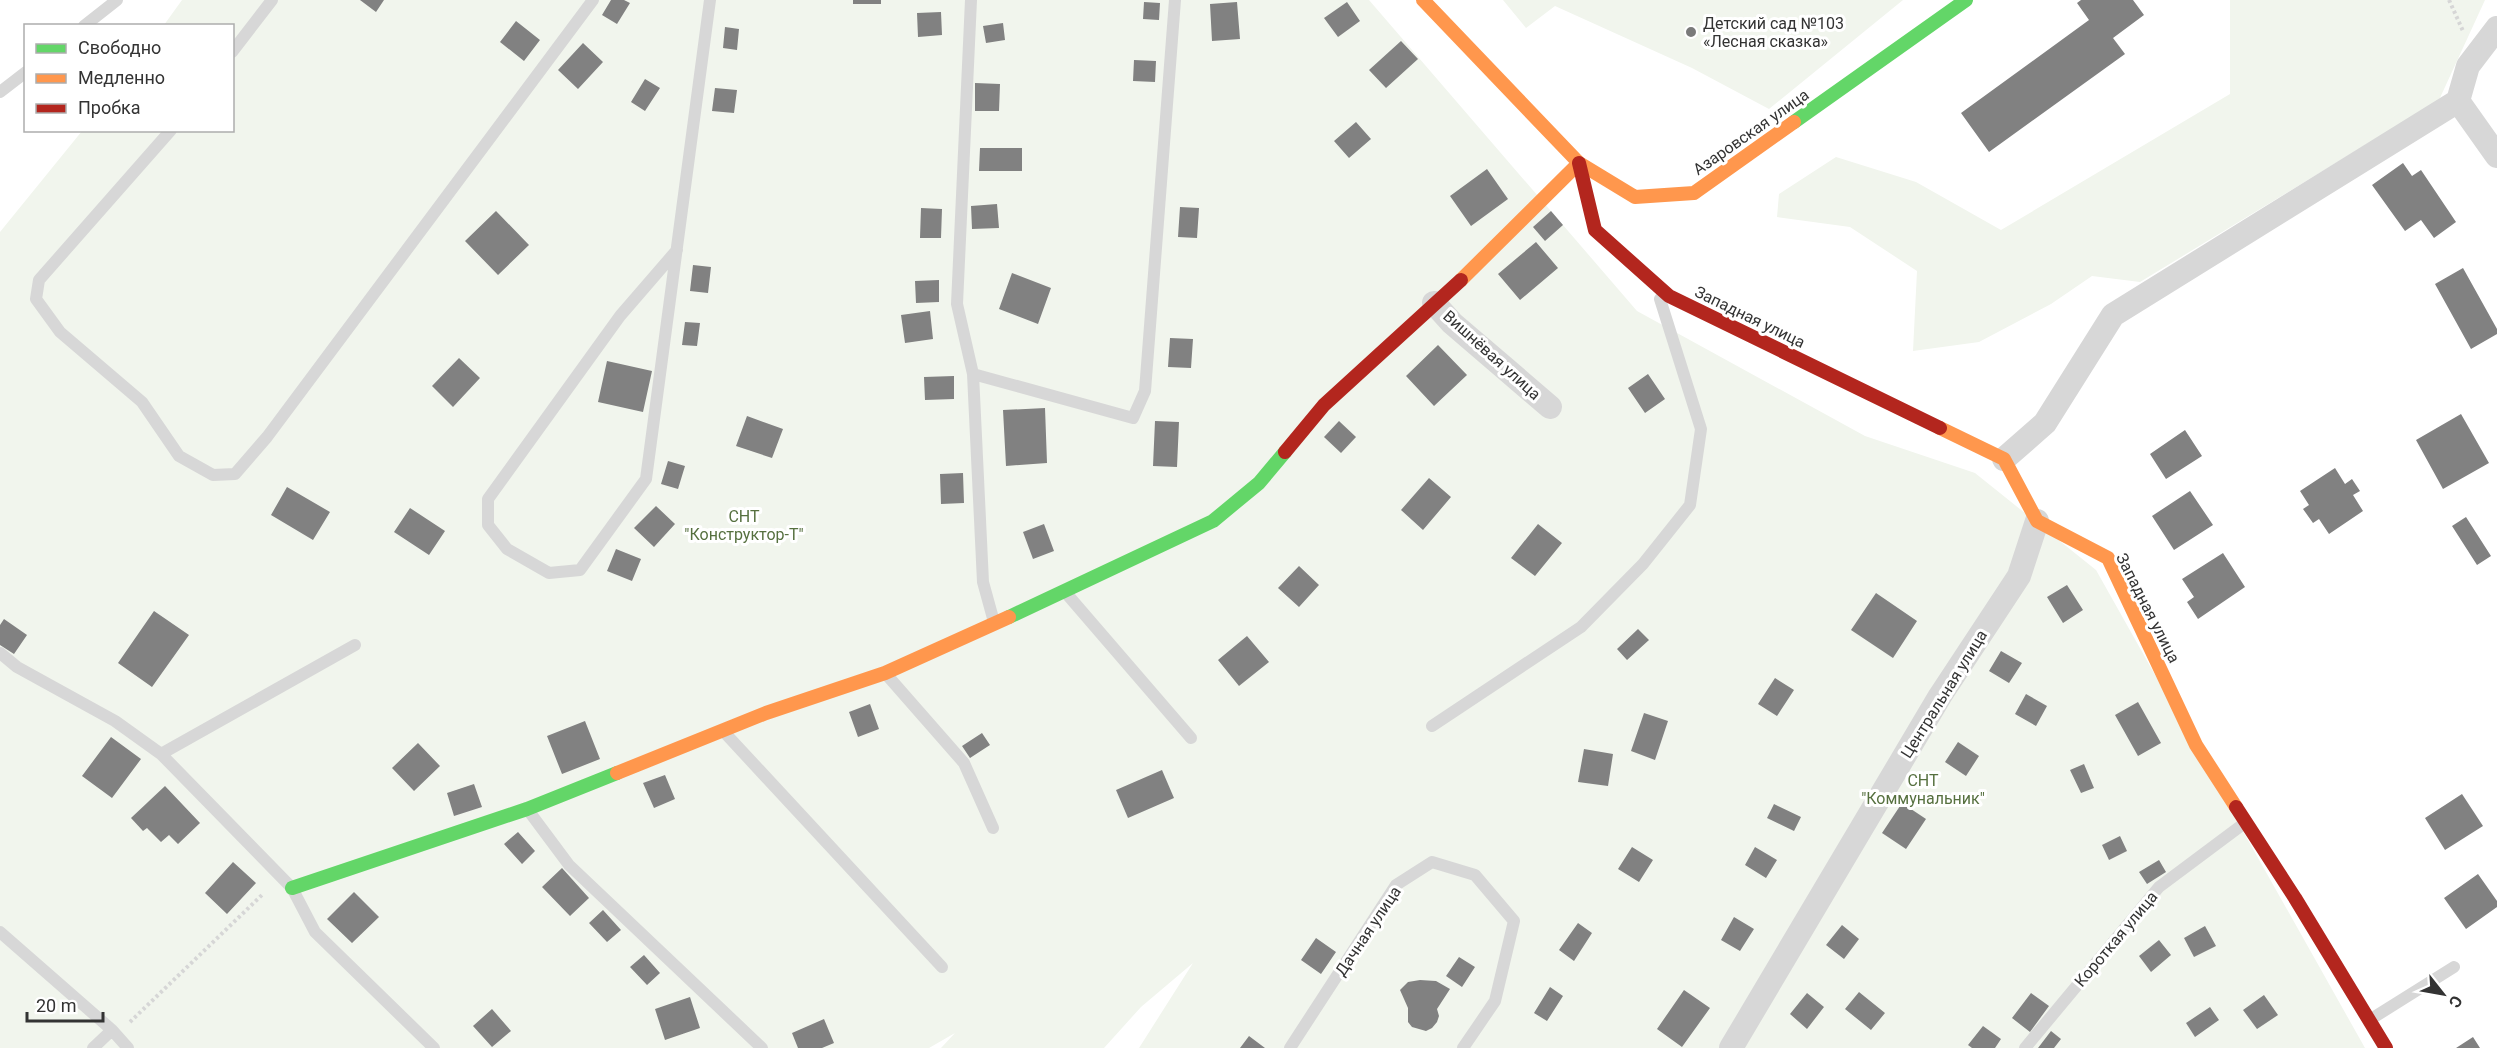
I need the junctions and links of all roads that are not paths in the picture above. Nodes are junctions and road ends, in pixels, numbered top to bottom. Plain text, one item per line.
1 (117, 0) edge
2 (272, 0) edge
3 (593, 0) edge
4 (710, 0) edge
5 (971, 0) edge
6 (1175, 0) edge
7 (1423, 0) edge
8 (1966, 0) edge
9 (87, 24) edge
10 (2497, 28) edge
11 (234, 49) edge
12 (24, 74) edge
13 (0, 92) edge
14 (2458, 101) junction
15 (169, 132) edge
16 (2497, 156) edge
17 (1579, 163) junction
18 (677, 250) junction
19 (1655, 283) junction
20 (1434, 303) junction
21 (972, 374) junction
22 (1550, 407) dead end
23 (2004, 459) junction
24 (2037, 521) junction
25 (1065, 592) junction
26 (995, 623) junction
27 (355, 645) dead end
28 (0, 653) edge
29 (885, 673) junction
30 (1432, 726) dead end
31 (722, 730) junction
32 (1191, 738) dead end
33 (161, 754) junction
34 (527, 809) junction
35 (2247, 821) junction
36 (993, 828) dead end
37 (292, 888) junction
38 (0, 932) edge
39 (942, 967) dead end
40 (2454, 967) dead end
41 (2370, 1019) junction
42 (114, 1033) junction
43 (2378, 1043) edge
44 (93, 1048) edge
45 (128, 1048) edge
46 (434, 1048) edge
47 (762, 1048) edge
48 (1290, 1048) edge
49 (1463, 1048) edge
50 (1731, 1048) edge
51 (2025, 1048) edge

1 - 9 lane
2 - 11 lane
3 - 15 lane
4 - 18 lane
5 - 21 lane
6 - 21 lane
7 - 17 street, Азаровская улица
8 - 17 street, Азаровская улица
10 - 14 street
12 - 13 lane
14 - 16 street
14 - 23 street
17 - 19 street, Западная улица
17 - 20 street
18 - 18 lane
19 - 23 street, Западная улица
19 - 30 lane
20 - 22 street, Вишнёвая улица
20 - 25 street
21 - 26 lane
23 - 24 street
24 - 35 street, Западная улица
24 - 50 street, Центральная улица
25 - 26 street
25 - 32 lane
26 - 29 street
27 - 33 lane
28 - 33 lane
29 - 31 street
29 - 36 lane
31 - 34 street
31 - 39 lane
33 - 37 lane
34 - 37 street
34 - 47 lane
35 - 41 street, Западная улица
35 - 51 lane, Короткая улица
37 - 46 lane
38 - 42 lane
40 - 41 lane
41 - 43 street, Западная улица
42 - 44 lane
42 - 45 lane
48 - 49 lane, Дачная улица

